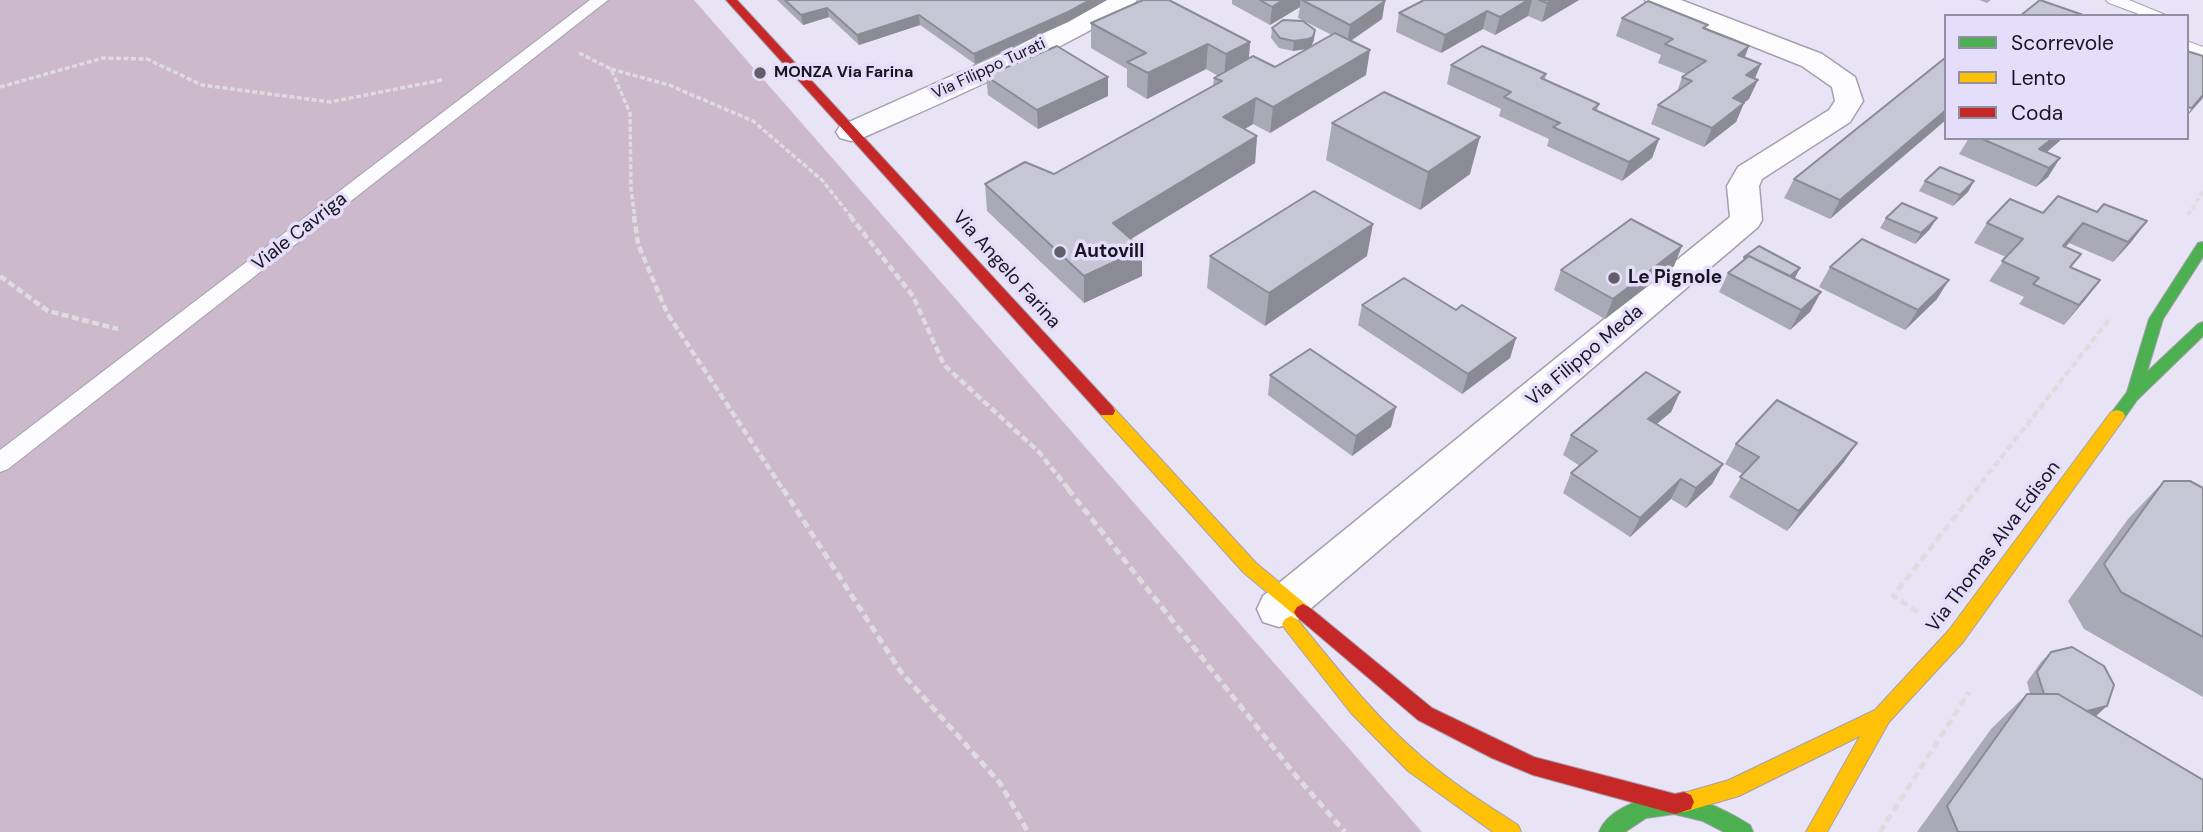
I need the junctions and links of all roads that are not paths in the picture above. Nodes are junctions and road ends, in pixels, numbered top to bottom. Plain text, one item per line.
1 (600, 0) edge
2 (731, 0) edge
3 (1124, 0) edge
4 (1658, 0) edge
5 (2114, 0) edge
6 (2154, 14) edge
7 (852, 132) junction
8 (2203, 246) edge
9 (2203, 327) edge
10 (2132, 396) junction
11 (0, 463) edge
12 (1284, 605) junction
13 (1882, 716) junction
14 (1675, 804) junction
15 (1511, 832) edge
16 (1609, 832) edge
17 (1744, 832) edge
18 (1816, 832) edge

1 - 11 lane, Viale Cavriga
2 - 7 street, Via Angelo Farina
3 - 7 street, Via Filippo Turati
4 - 12 street, Via Filippo Meda
5 - 6 lane
7 - 12 street, Via Angelo Farina
8 - 10 street, Via Thomas Alva Edison
9 - 10 street, Via Thomas Alva Edison
10 - 13 street, Via Thomas Alva Edison
12 - 14 street, Via Angelo Farina
12 - 15 street, Via Angelo Farina
13 - 14 street, Via Thomas Alva Edison
13 - 18 street, Via Thomas Alva Edison
14 - 16 street
14 - 17 street, Via Angelo Farina

